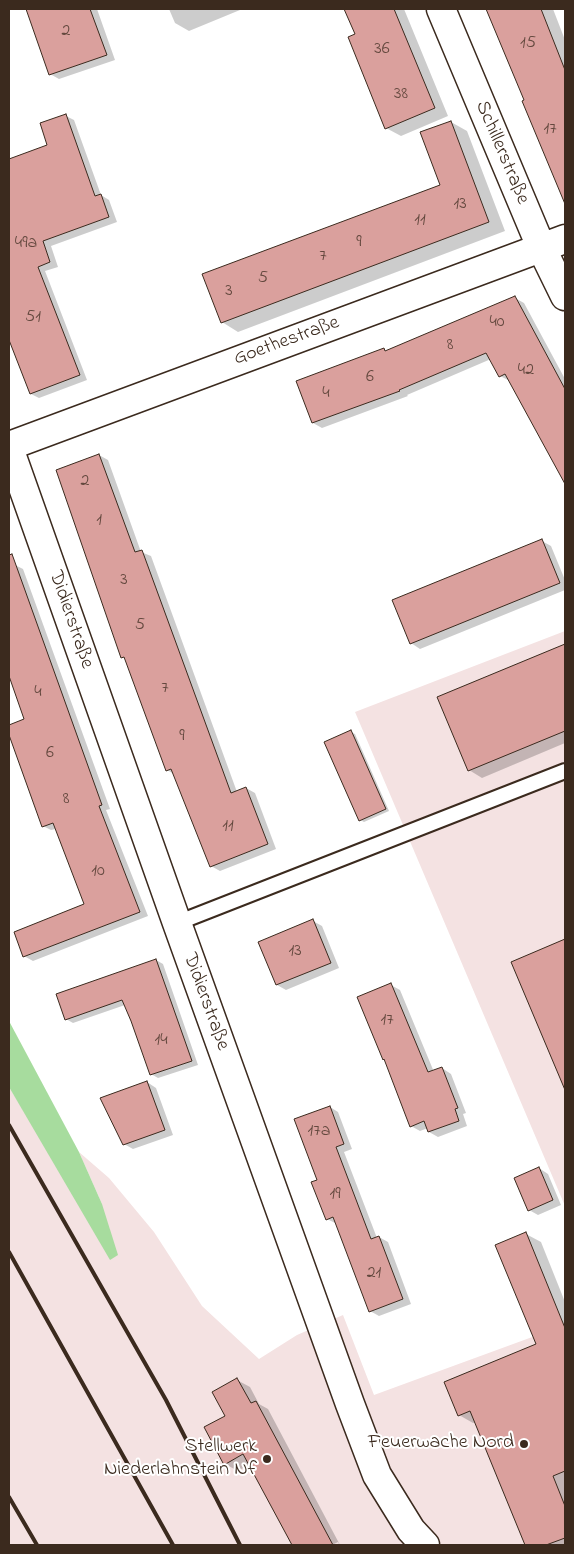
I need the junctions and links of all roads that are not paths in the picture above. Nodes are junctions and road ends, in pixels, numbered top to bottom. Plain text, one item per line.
1 (441, 9) edge
2 (553, 243) edge
3 (565, 296) edge
4 (9, 447) edge
5 (565, 771) edge
6 (177, 923) junction
7 (425, 1545) edge

1 - 2 street, Schillerstraße
2 - 3 street, Schillerstraße
2 - 4 street, Goethestraße
4 - 6 street, Didierstraße
5 - 6 lane
6 - 7 street, Didierstraße

